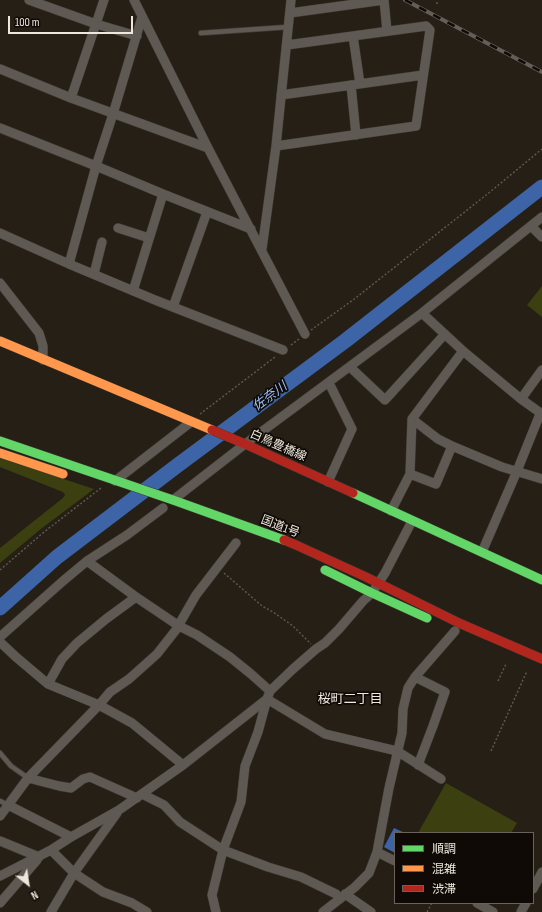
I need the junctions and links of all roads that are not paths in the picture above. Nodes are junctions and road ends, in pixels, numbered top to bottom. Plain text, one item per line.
1 (29, 0) edge
2 (104, 0) edge
3 (134, 0) edge
4 (291, 0) edge
5 (290, 13) junction
6 (142, 16) junction
7 (96, 24) junction
8 (288, 27) junction
9 (387, 31) junction
10 (201, 33) dead end
11 (137, 36) junction
12 (353, 36) junction
13 (287, 44) junction
14 (0, 69) edge
15 (423, 75) junction
16 (356, 85) junction
17 (282, 95) junction
18 (71, 98) junction
19 (113, 114) junction
20 (0, 128) edge
21 (356, 135) junction
22 (276, 146) junction
23 (208, 148) junction
24 (96, 166) junction
25 (163, 194) junction
26 (207, 212) junction
27 (542, 217) edge
28 (531, 226) junction
29 (118, 228) dead end
30 (251, 229) junction
31 (0, 233) edge
32 (542, 237) edge
33 (150, 238) junction
34 (102, 242) dead end
35 (262, 249) junction
36 (69, 264) junction
37 (94, 274) junction
38 (0, 283) edge
39 (133, 291) junction
40 (173, 307) junction
41 (422, 313) junction
42 (305, 334) road end
43 (445, 334) junction
44 (1, 344) edge
45 (283, 350) road end
46 (462, 351) junction
47 (43, 360) junction
48 (350, 367) junction
49 (542, 370) edge
50 (329, 383) junction
51 (522, 399) junction
52 (541, 414) edge
53 (412, 419) junction
54 (191, 422) junction
55 (0, 441) edge
56 (245, 444) junction
57 (452, 446) junction
58 (0, 453) edge
59 (517, 472) junction
60 (410, 474) junction
61 (72, 477) dead end
62 (542, 479) edge
63 (115, 481) junction
64 (328, 482) junction
65 (173, 500) junction
66 (149, 504) dead end
67 (167, 510) joint
68 (391, 511) junction
69 (412, 521) junction
70 (236, 543) dead end
71 (482, 552) junction
72 (87, 561) junction
73 (318, 566) dead end
74 (542, 580) edge
75 (378, 583) junction
76 (372, 593) junction
77 (136, 598) junction
78 (434, 621) dead end
79 (179, 626) junction
80 (455, 631) dead end
81 (0, 637) edge
82 (0, 642) edge
83 (542, 659) edge
84 (415, 677) junction
85 (48, 684) junction
86 (269, 695) junction
87 (99, 705) junction
88 (397, 751) junction
89 (0, 752) edge
90 (183, 765) junction
91 (418, 765) junction
92 (28, 778) junction
93 (441, 779) dead end
94 (139, 796) junction
95 (4, 803) edge
96 (119, 810) junction
97 (0, 816) edge
98 (71, 837) junction
99 (0, 841) edge
100 (51, 850) junction
101 (223, 850) junction
102 (377, 852) junction
103 (39, 857) junction
104 (394, 860) edge
105 (542, 872) edge
106 (74, 873) junction
107 (0, 876) edge
108 (534, 887) edge
109 (342, 897) junction
110 (0, 903) edge
111 (479, 904) edge
112 (51, 912) edge
113 (147, 912) edge
114 (216, 912) edge
115 (323, 912) edge
116 (371, 912) edge
117 (493, 912) edge

1 - 7 street
2 - 7 street
3 - 6 street
4 - 5 street
5 - 8 street
5 - 9 street
6 - 11 street
6 - 23 street
7 - 11 street
7 - 18 street
8 - 10 lane
8 - 13 street
9 - 12 street
9 - 15 street
11 - 19 street
12 - 13 street
12 - 16 street
13 - 17 street
14 - 18 street
15 - 16 street
15 - 21 street
16 - 17 street
16 - 21 street
17 - 22 street
18 - 19 street
19 - 23 street
19 - 24 street
20 - 24 street
21 - 22 street
22 - 35 street
23 - 30 street
24 - 25 street
24 - 36 street
25 - 26 street
25 - 33 street
26 - 30 street
26 - 40 street
27 - 28 street
28 - 32 street
28 - 41 street
29 - 33 street
30 - 35 street
31 - 36 street
33 - 39 street
34 - 37 street
35 - 42 street
36 - 37 street
37 - 39 street
38 - 47 street
39 - 40 street
40 - 45 street
41 - 43 street
41 - 48 street
43 - 46 street
43 - 48 street
44 - 47 main road, 白鳥豊橋線
46 - 51 street
46 - 53 street
47 - 54 main road, 白鳥豊橋線
48 - 50 street
49 - 51 street
50 - 56 street
50 - 64 street
51 - 52 street
52 - 59 street
53 - 57 street
53 - 60 street
54 - 56 main road, 白鳥豊橋線
54 - 63 street
55 - 63 main road, 国道1号
56 - 64 main road, 白鳥豊橋線
56 - 65 street
57 - 59 street
57 - 60 street
58 - 61 main road
59 - 62 street
59 - 71 street
60 - 68 street
63 - 65 main road, 国道1号
64 - 68 main road, 白鳥豊橋線
65 - 75 main road, 国道1号
66 - 67 main road
67 - 72 street
68 - 69 main road, 白鳥豊橋線
69 - 71 main road, 白鳥豊橋線
69 - 75 street
70 - 79 street
71 - 74 main road, 白鳥豊橋線
72 - 77 street
72 - 81 street
73 - 76 main road
75 - 76 street
75 - 83 main road, 国道1号
76 - 78 main road
76 - 86 street
77 - 79 street
77 - 85 street
79 - 86 street
79 - 87 street
80 - 84 street
82 - 85 street
84 - 88 street
84 - 91 street
85 - 87 street
86 - 88 street
86 - 90 street
86 - 101 street
87 - 90 street
87 - 92 street
88 - 91 street
88 - 102 street
89 - 92 lane
90 - 94 street
91 - 93 street
92 - 94 street
92 - 95 street
94 - 96 street
94 - 101 street
95 - 97 street
95 - 98 street
96 - 98 street
96 - 106 street
98 - 100 street
99 - 103 street
100 - 103 street
100 - 106 street
101 - 109 street
101 - 114 street
102 - 104 street
102 - 109 street
103 - 107 street
103 - 110 street
105 - 108 street
106 - 112 street
106 - 113 street
109 - 115 street
109 - 116 street
111 - 117 street

